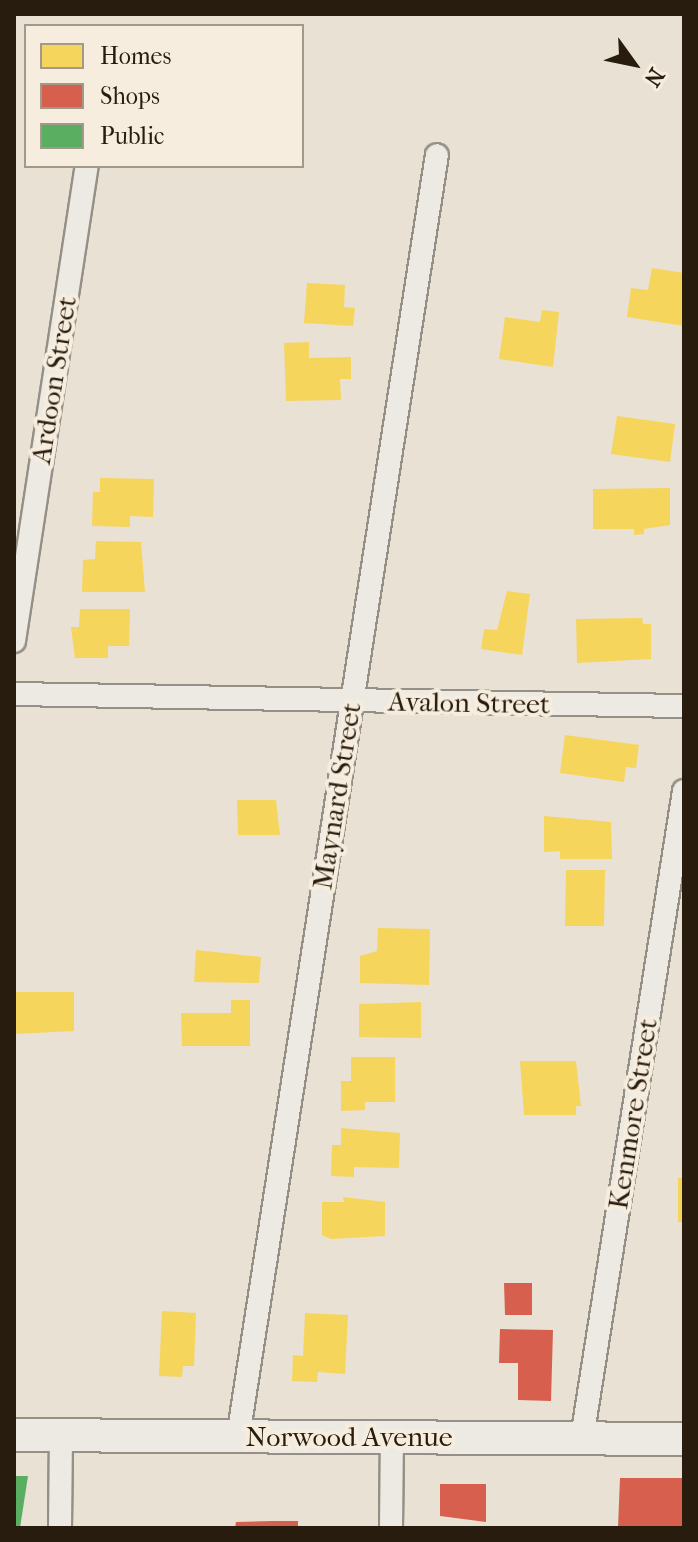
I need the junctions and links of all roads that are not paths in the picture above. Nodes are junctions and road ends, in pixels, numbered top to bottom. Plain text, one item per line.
1 (437, 155) dead end
2 (87, 168) edge
3 (14, 641) edge
4 (14, 694) edge
5 (352, 701) junction
6 (684, 706) edge
7 (684, 791) edge
8 (14, 1435) edge
9 (61, 1435) junction
10 (238, 1437) junction
11 (392, 1437) junction
12 (582, 1438) junction
13 (684, 1439) edge
14 (60, 1528) edge
15 (391, 1528) edge

1 - 5 street, Maynard Street
2 - 3 street, Ardoon Street
4 - 5 street, Avalon Street
5 - 6 street, Avalon Street
5 - 10 street, Maynard Street
7 - 12 street, Kenmore Street
8 - 9 main road, Norwood Avenue
9 - 10 main road, Norwood Avenue
9 - 14 street
10 - 11 main road, Norwood Avenue
11 - 12 main road, Norwood Avenue
11 - 15 street
12 - 13 main road, Norwood Avenue

